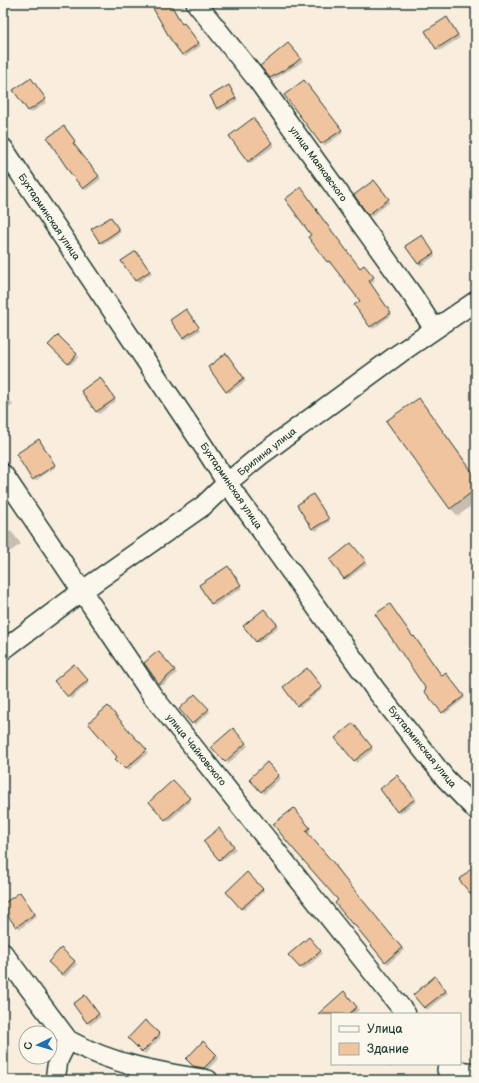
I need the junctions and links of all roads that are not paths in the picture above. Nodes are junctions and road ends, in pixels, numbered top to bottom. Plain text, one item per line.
1 (196, 3) edge
2 (3, 148) edge
3 (476, 301) edge
4 (434, 329) junction
5 (3, 474) edge
6 (227, 483) junction
7 (82, 591) junction
8 (3, 650) edge
9 (476, 810) edge
10 (3, 953) edge
11 (405, 1013) edge
12 (68, 1040) junction
13 (445, 1071) edge
14 (476, 1073) edge
15 (55, 1080) edge
16 (208, 1080) edge

1 - 4 street, улица Маяковского
2 - 6 street, Бухтарминская улица
3 - 4 street, Брилина улица
4 - 6 street, Брилина улица
5 - 7 street, улица Чайковского
6 - 7 street, Брилина улица
6 - 9 street, Бухтарминская улица
7 - 8 street, Брилина улица
7 - 11 street, улица Чайковского
10 - 12 street
12 - 15 street
12 - 16 street
13 - 14 street

